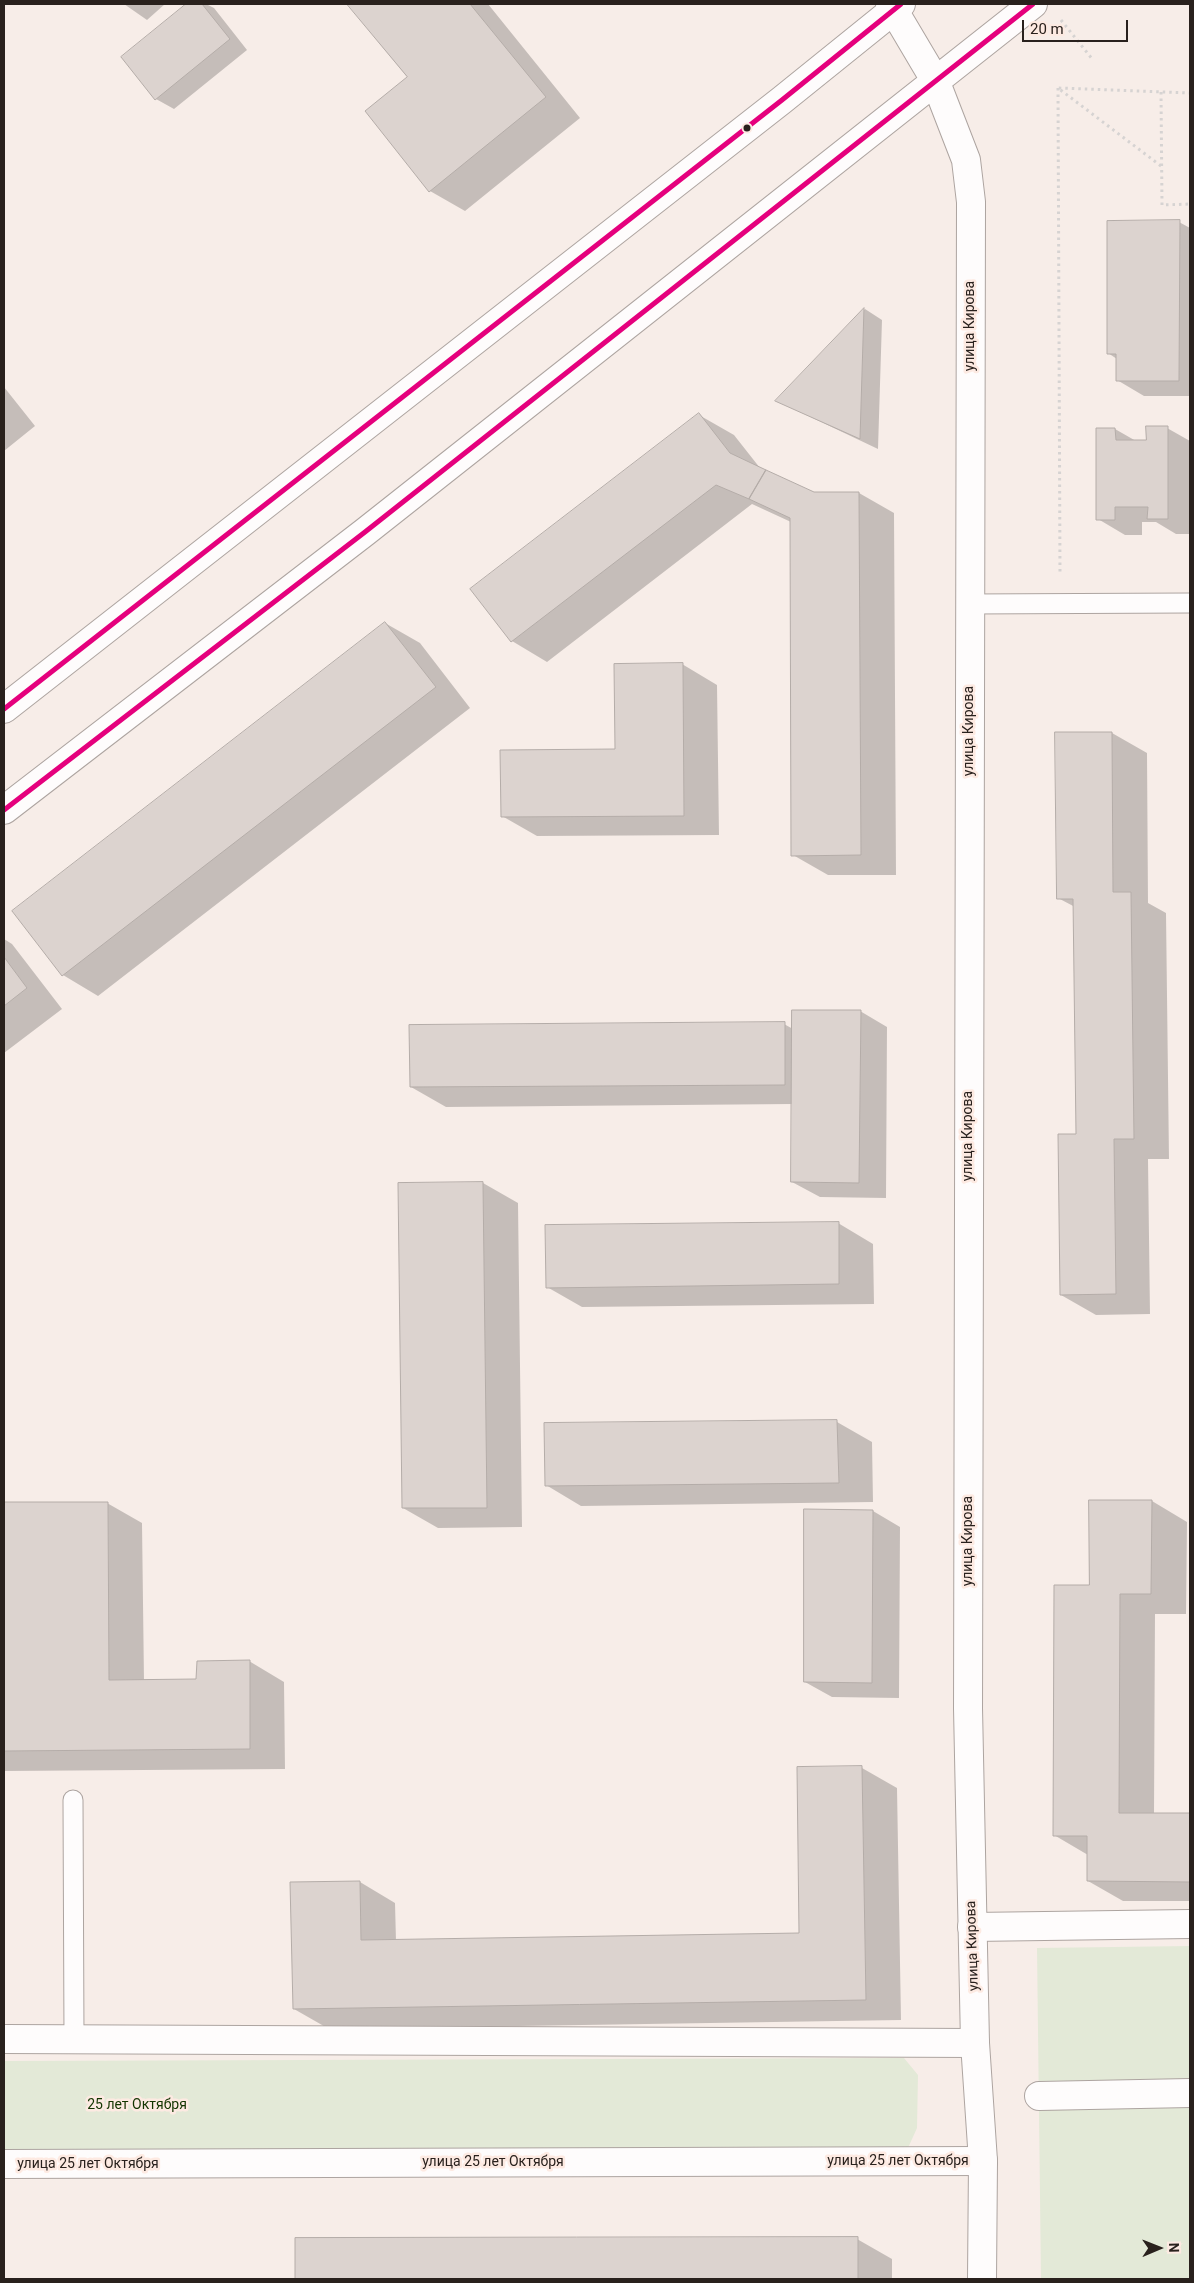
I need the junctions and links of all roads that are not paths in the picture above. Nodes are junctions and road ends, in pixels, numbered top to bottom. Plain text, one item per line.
1 (1033, 4) edge
2 (895, 5) edge
3 (935, 80) junction
4 (1190, 603) edge
5 (969, 604) junction
6 (4, 709) edge
7 (4, 810) edge
8 (73, 1800) dead end
9 (1190, 1924) edge
10 (972, 1927) junction
11 (74, 2038) junction
12 (4, 2039) edge
13 (976, 2043) junction
14 (1190, 2093) edge
15 (1039, 2096) dead end
16 (983, 2161) junction
17 (4, 2164) edge
18 (982, 2279) edge

1 - 3 main road
2 - 3 main road, улица Кирова
2 - 6 main road
3 - 5 main road, улица Кирова
3 - 7 main road
4 - 5 lane
5 - 10 main road, улица Кирова
8 - 11 lane
9 - 10 main road
10 - 13 main road, улица Кирова
11 - 12 main road
11 - 13 main road
13 - 16 main road, улица Кирова
14 - 15 main road
16 - 17 main road, улица 25 лет Октября
16 - 18 main road, улица Кирова

